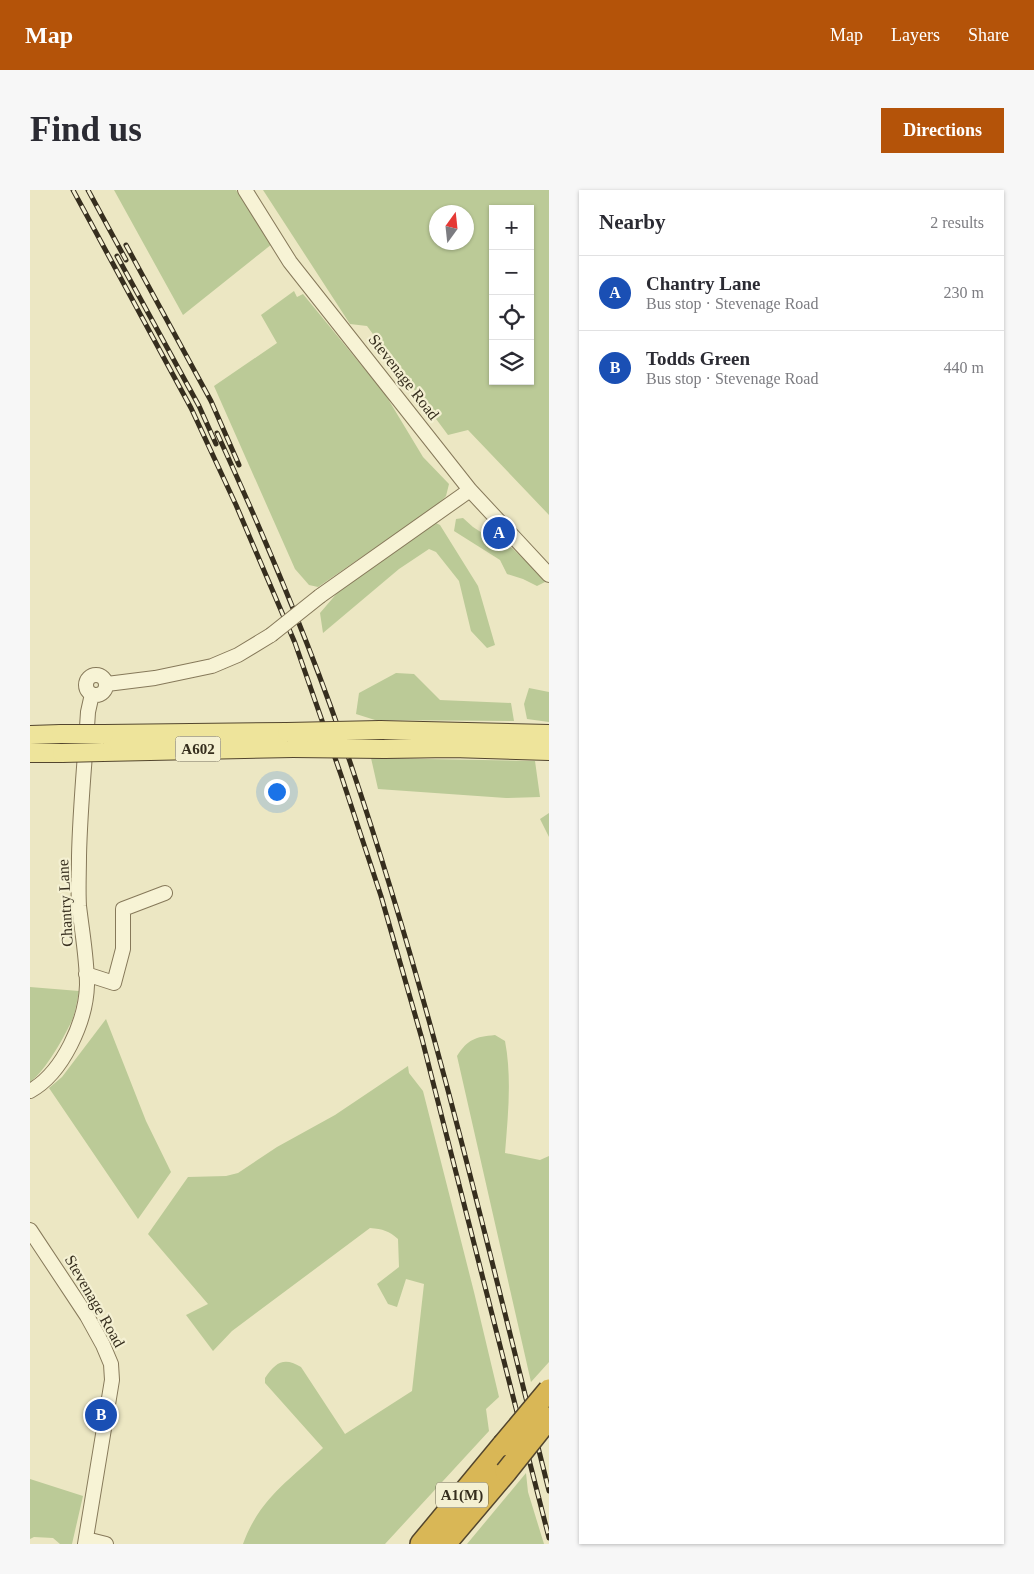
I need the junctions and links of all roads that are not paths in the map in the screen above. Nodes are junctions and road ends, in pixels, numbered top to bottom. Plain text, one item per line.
1 (245, 190) edge
2 (470, 490) junction
3 (549, 575) edge
4 (549, 734) edge
5 (30, 735) edge
6 (290, 740) junction
7 (549, 751) edge
8 (30, 753) edge
9 (165, 893) dead end
10 (86, 974) junction
11 (30, 1091) edge
12 (30, 1230) edge
13 (549, 1390) edge
14 (549, 1418) edge
15 (85, 1541) edge
16 (106, 1544) edge
17 (421, 1544) edge
18 (446, 1544) edge

1 - 2 street, Stevenage Road
2 - 3 street, Stevenage Road
2 - 10 street, Chantry Lane, bridge
4 - 6 main road, A602, bridge
5 - 6 main road, A602, bridge
6 - 7 main road, A602, bridge
6 - 8 main road, A602, bridge
9 - 10 street
10 - 11 street, Chantry Lane
12 - 15 street, Stevenage Road
13 - 17 highway, A1(M), bridge
14 - 18 highway, A1(M), bridge
15 - 16 street

